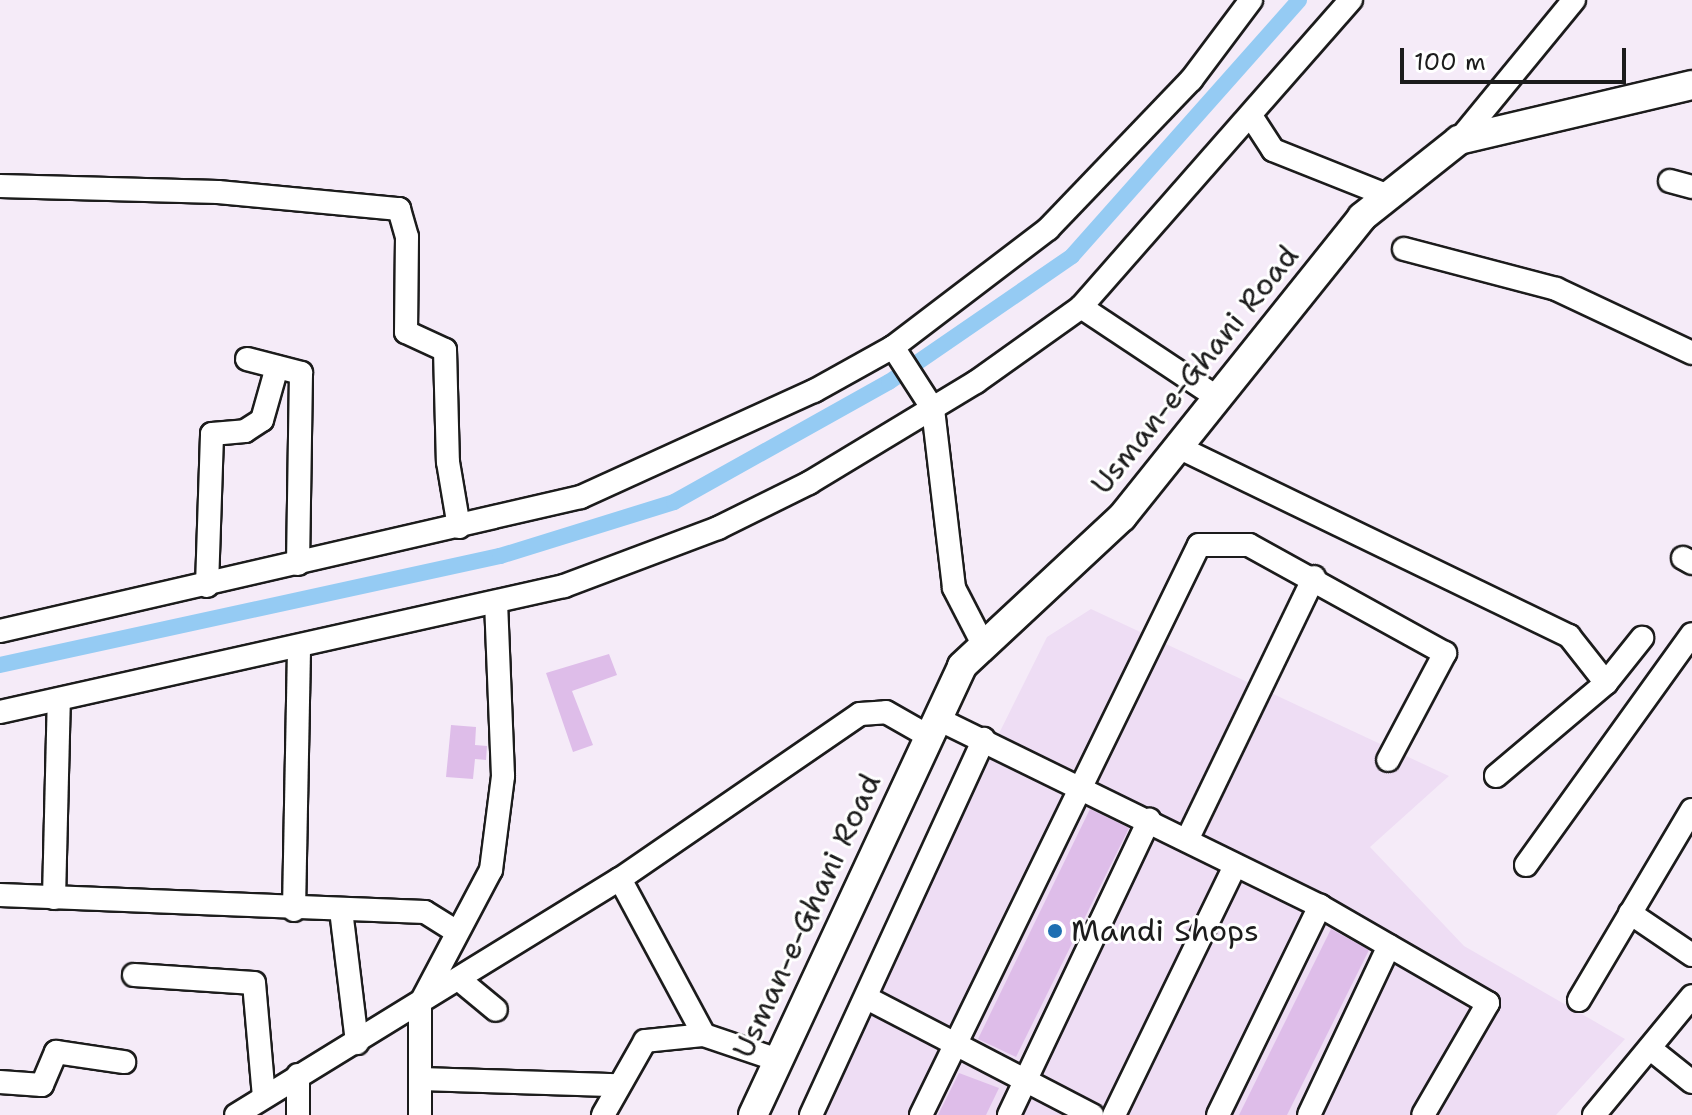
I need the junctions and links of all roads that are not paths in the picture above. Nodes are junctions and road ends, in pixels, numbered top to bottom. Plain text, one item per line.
1 (1251, 0) edge
2 (1351, 0) edge
3 (1574, 0) edge
4 (1692, 85) edge
5 (1253, 119) junction
6 (1459, 140) junction
7 (1670, 181) dead end
8 (0, 186) edge
9 (1692, 187) edge
10 (1386, 195) junction
11 (1404, 249) dead end
12 (1081, 307) junction
13 (895, 351) junction
14 (1692, 353) edge
15 (247, 359) dead end
16 (277, 367) junction
17 (1215, 396) junction
18 (933, 409) junction
19 (1182, 449) junction
20 (459, 527) junction
21 (298, 564) junction
22 (1314, 577) junction
23 (207, 586) junction
24 (496, 605) junction
25 (0, 631) edge
26 (1692, 634) edge
27 (1642, 638) dead end
28 (984, 646) junction
29 (299, 650) junction
30 (1606, 683) junction
31 (59, 700) junction
32 (0, 712) edge
33 (932, 727) junction
34 (984, 739) junction
35 (1388, 760) dead end
36 (1496, 776) dead end
37 (1082, 784) junction
38 (1692, 810) edge
39 (1149, 820) junction
40 (1187, 840) junction
41 (1526, 865) dead end
42 (1235, 866) junction
43 (620, 879) junction
44 (0, 895) edge
45 (54, 898) junction
46 (1320, 906) junction
47 (294, 910) junction
48 (341, 910) junction
49 (1630, 913) junction
50 (457, 932) junction
51 (1389, 946) junction
52 (1692, 955) edge
53 (134, 975) dead end
54 (461, 981) junction
55 (1692, 996) edge
56 (867, 998) junction
57 (1579, 1000) dead end
58 (420, 1004) junction
59 (496, 1010) dead end
60 (704, 1035) junction
61 (954, 1041) junction
62 (357, 1043) junction
63 (1652, 1050) junction
64 (778, 1060) junction
65 (124, 1062) dead end
66 (298, 1075) junction
67 (421, 1079) junction
68 (1027, 1080) junction
69 (0, 1082) edge
70 (1692, 1082) edge
71 (617, 1085) junction
72 (264, 1097) junction
73 (236, 1115) edge
74 (298, 1115) edge
75 (420, 1115) edge
76 (603, 1115) edge
77 (753, 1115) edge
78 (811, 1115) edge
79 (921, 1115) edge
80 (1009, 1115) edge
81 (1092, 1115) edge
82 (1114, 1115) edge
83 (1218, 1115) edge
84 (1309, 1115) edge
85 (1423, 1115) edge
86 (1594, 1115) edge

1 - 13 street
2 - 5 street
3 - 6 street
4 - 6 main road, Usman-e-Ghani Road
5 - 10 street
5 - 12 street
6 - 10 main road, Usman-e-Ghani Road
7 - 9 street
8 - 20 street
10 - 17 main road, Usman-e-Ghani Road
11 - 14 street
12 - 17 street
12 - 18 street
13 - 18 street
13 - 20 street
15 - 16 street
16 - 21 street
16 - 23 street
17 - 19 main road, Usman-e-Ghani Road
18 - 24 street
18 - 28 street
19 - 28 main road, Usman-e-Ghani Road
19 - 30 street
20 - 21 street
21 - 23 street
22 - 35 street
22 - 37 street
22 - 40 street
23 - 25 street
24 - 29 street
24 - 50 street
26 - 41 street
27 - 30 street
28 - 33 main road, Usman-e-Ghani Road
29 - 31 street
29 - 47 street
30 - 36 street
31 - 32 street
31 - 45 street
33 - 34 street
33 - 43 street
33 - 64 main road, Usman-e-Ghani Road
34 - 37 street
34 - 56 street
37 - 39 street
37 - 61 street
38 - 49 street
39 - 40 street
39 - 68 street
40 - 42 street
42 - 46 street
42 - 82 street
43 - 54 street
43 - 60 street
44 - 45 street
45 - 47 street
46 - 51 street
46 - 83 street
47 - 48 street
48 - 50 street
48 - 62 street
49 - 52 street
49 - 57 street
50 - 58 street
51 - 84 street
51 - 85 street
53 - 72 street
54 - 58 street
54 - 59 street
55 - 63 street
56 - 61 street
56 - 78 street
58 - 62 street
58 - 67 street
60 - 64 street
60 - 71 street
61 - 68 street
61 - 79 street
62 - 66 street
63 - 70 street
63 - 86 street
64 - 77 main road, Usman-e-Ghani Road
65 - 69 street
66 - 72 street
66 - 74 street
67 - 71 street
67 - 75 street
68 - 80 street
68 - 81 street
71 - 76 street
72 - 73 street

